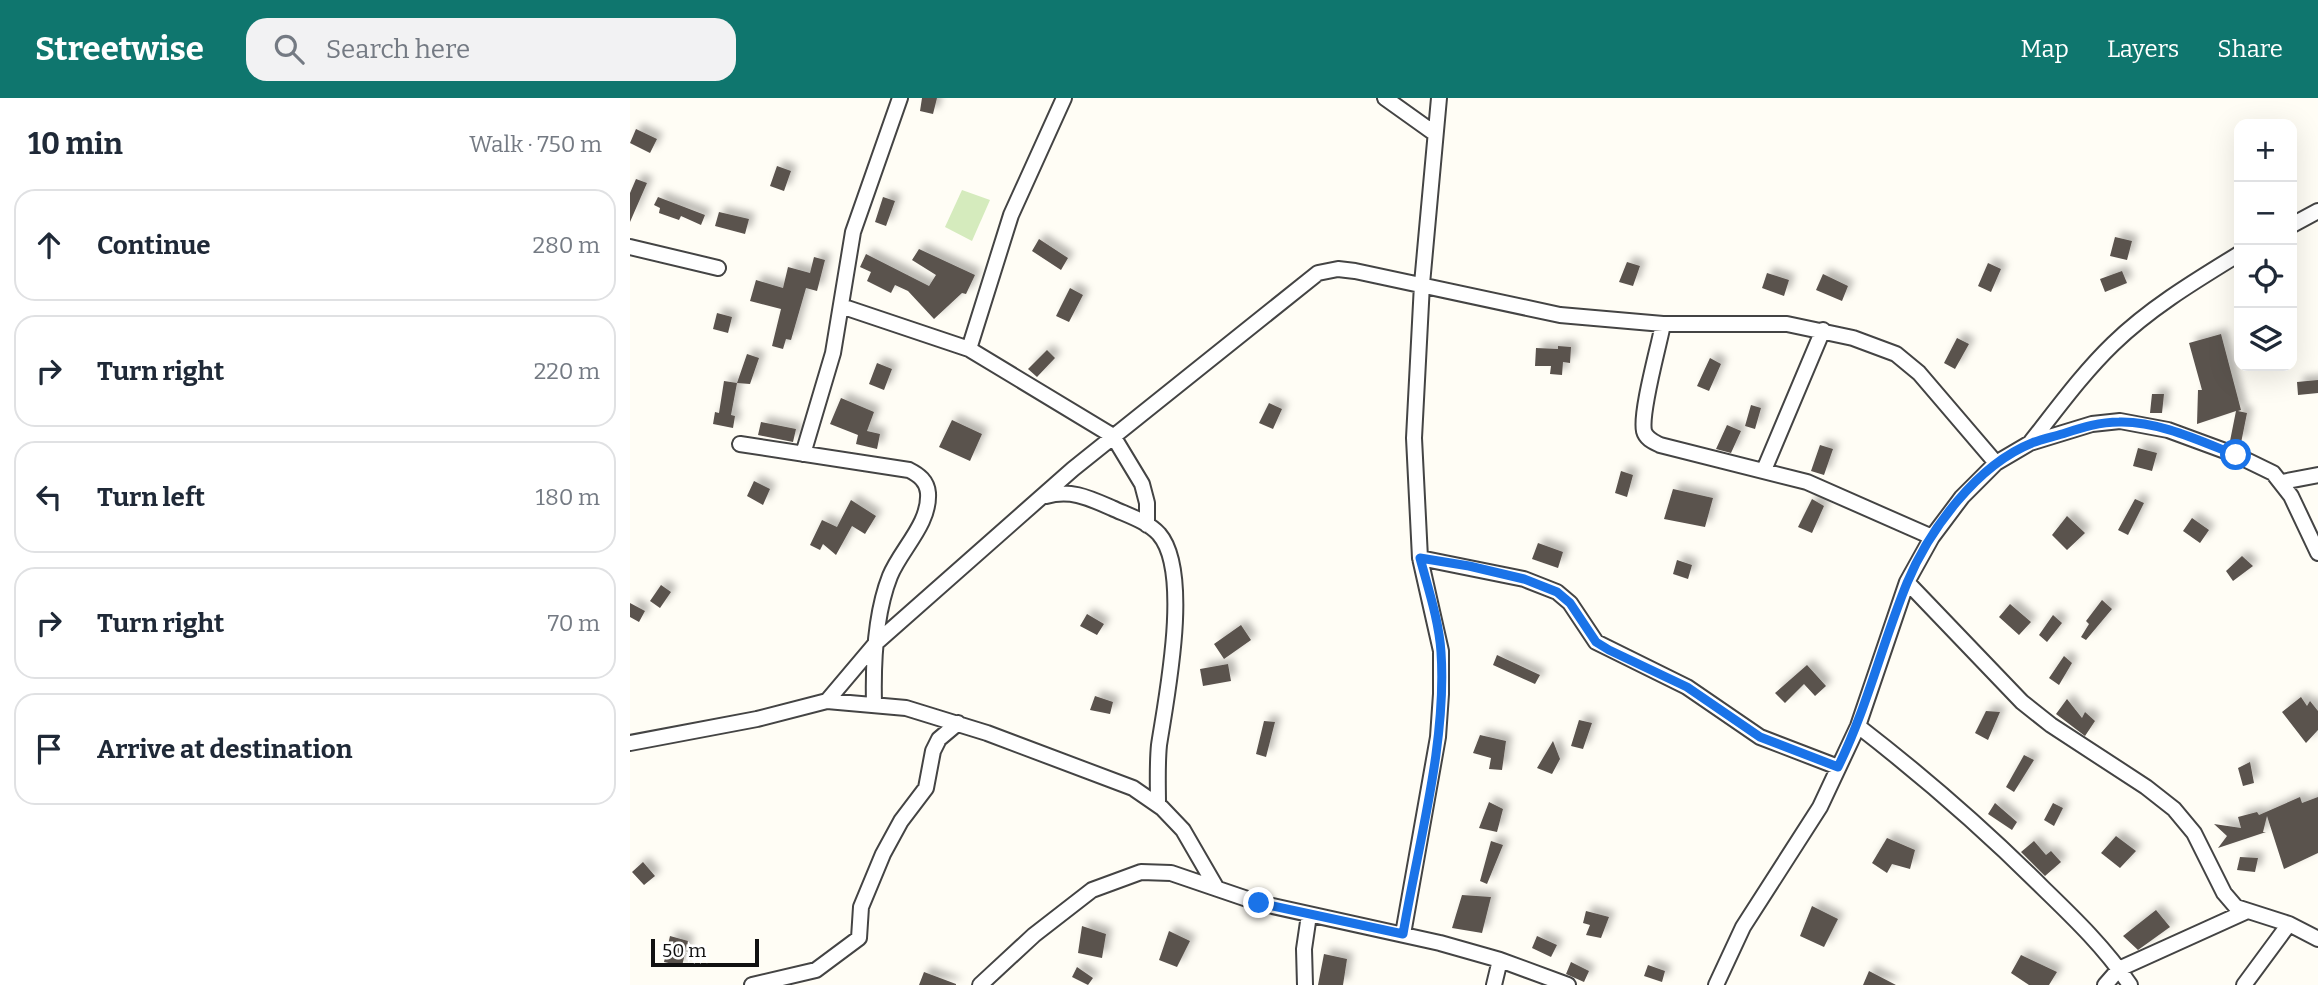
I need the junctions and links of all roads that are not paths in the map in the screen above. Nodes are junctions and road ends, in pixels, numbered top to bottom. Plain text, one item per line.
1 (900, 98) edge
2 (1064, 98) edge
3 (1385, 98) edge
4 (1439, 98) edge
5 (1434, 133) junction
6 (2318, 211) edge
7 (2297, 222) edge
8 (630, 247) edge
9 (2234, 257) edge
10 (718, 268) dead end
11 (1422, 284) junction
12 (841, 306) junction
13 (1664, 324) junction
14 (1823, 331) junction
15 (968, 349) junction
16 (1112, 436) junction
17 (2031, 443) junction
18 (740, 444) dead end
19 (803, 454) junction
20 (1996, 463) junction
21 (1764, 470) junction
22 (2318, 475) edge
23 (2282, 482) junction
24 (1041, 497) junction
25 (1147, 525) junction
26 (1932, 537) junction
27 (2318, 553) edge
28 (1420, 558) junction
29 (1908, 582) junction
30 (876, 643) junction
31 (827, 701) junction
32 (874, 703) junction
33 (958, 723) junction
34 (1858, 726) junction
35 (630, 743) edge
36 (1838, 767) junction
37 (1158, 805) junction
38 (1216, 887) junction
39 (2245, 912) junction
40 (1309, 915) junction
41 (2289, 924) junction
42 (1403, 934) junction
43 (2318, 939) edge
44 (1500, 960) junction
45 (2119, 969) junction
46 (752, 985) edge
47 (980, 985) edge
48 (1305, 985) edge
49 (1494, 985) edge
50 (1568, 985) edge
51 (1716, 985) edge
52 (2105, 985) edge
53 (2130, 985) edge
54 (2244, 985) edge

1 - 12 street
2 - 15 street
3 - 5 street
4 - 5 street
5 - 11 street
6 - 7 street
8 - 10 street
9 - 17 street
11 - 13 street
11 - 16 street
11 - 28 street
12 - 15 street
12 - 19 street
13 - 14 street
13 - 21 street
14 - 20 street
14 - 21 street
15 - 16 street
16 - 24 street
16 - 25 street
17 - 20 street
17 - 23 street
18 - 19 street
19 - 30 street
20 - 26 street
21 - 26 street
22 - 23 street
23 - 27 street
24 - 25 street
24 - 30 street
25 - 37 street
26 - 29 street
28 - 36 street
28 - 42 street
29 - 34 street
29 - 39 street
30 - 31 street
30 - 32 street
31 - 32 street
31 - 35 street
32 - 33 street
33 - 37 street
33 - 46 street
34 - 36 street
34 - 45 street
36 - 51 street
37 - 38 street
38 - 40 street
38 - 47 street
39 - 41 street
39 - 45 street
40 - 42 street
40 - 48 street
41 - 43 street
41 - 54 street
42 - 44 street
44 - 49 street
44 - 50 street
45 - 52 street
45 - 53 street

